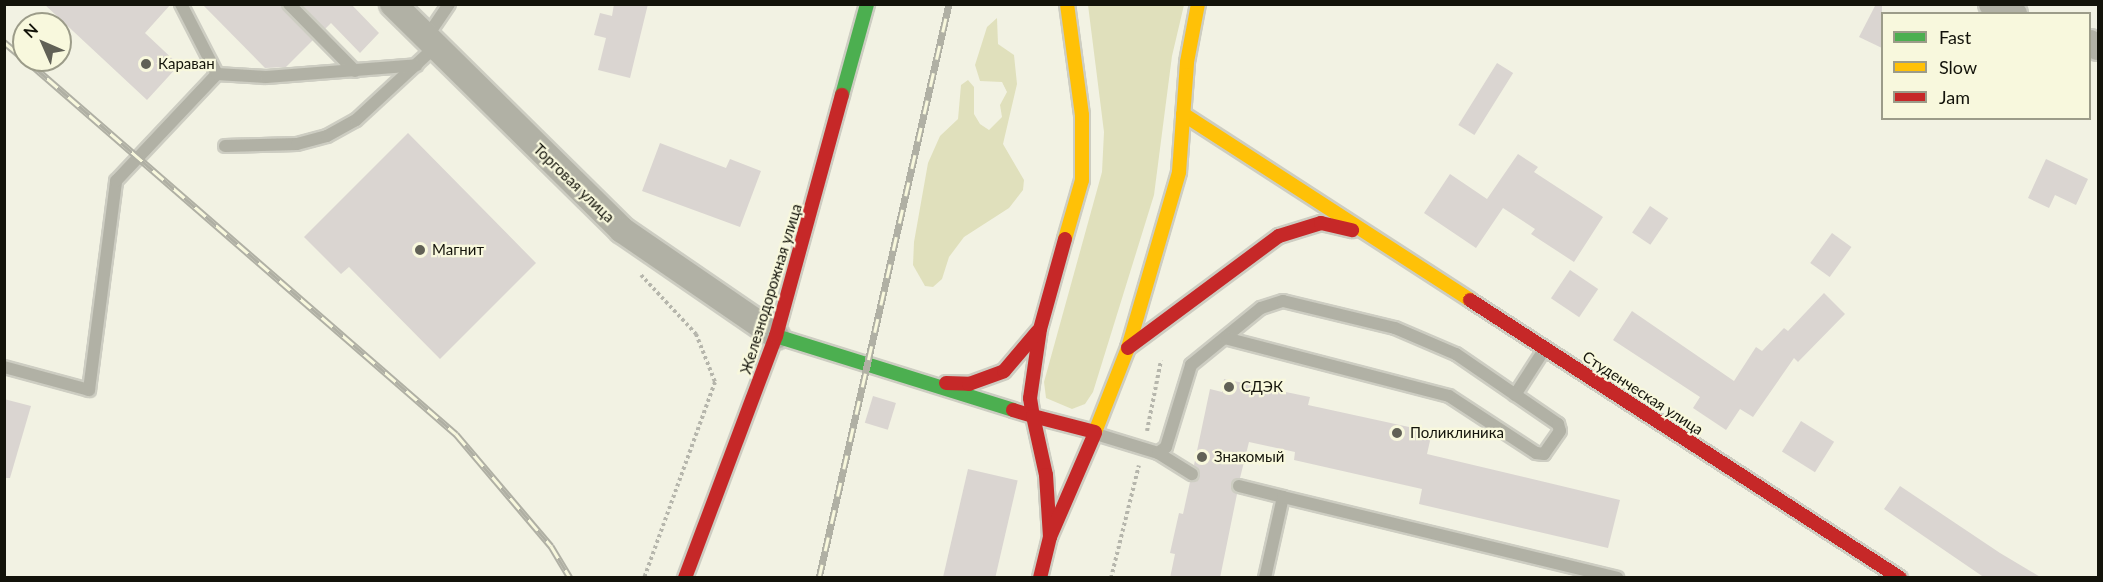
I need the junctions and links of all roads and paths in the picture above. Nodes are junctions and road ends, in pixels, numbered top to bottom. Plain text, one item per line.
1 (181, 4) edge
2 (289, 4) edge
3 (393, 4) edge
4 (449, 4) edge
5 (867, 4) edge
6 (1067, 4) edge
7 (1198, 4) edge
8 (1992, 4) edge
9 (2010, 12) edge
10 (431, 43) junction
11 (417, 65) junction
12 (355, 72) junction
13 (217, 74) junction
14 (1183, 114) junction
15 (225, 147) dead end
16 (1367, 236) junction
17 (633, 267) dead end
18 (1040, 329) junction
19 (776, 336) junction
20 (1225, 338) junction
21 (1128, 348) junction
22 (1545, 350) junction
23 (4, 367) edge
24 (926, 382) junction
25 (1515, 394) junction
26 (1033, 416) junction
27 (1095, 434) junction
28 (1158, 453) junction
29 (1192, 474) dead end
30 (1239, 486) dead end
31 (1283, 497) junction
32 (1050, 537) junction
33 (644, 578) edge
34 (685, 578) edge
35 (1040, 578) edge
36 (1265, 578) edge
37 (1617, 578) edge
38 (1900, 578) edge

1 - 13 lane
2 - 12 lane
3 - 10 street, Торговая улица
4 - 10 lane
5 - 19 street, Железнодорожная улица
6 - 18 street
7 - 14 street
8 - 9 street
10 - 11 lane
10 - 19 street, Торговая улица
11 - 12 lane
11 - 15 lane
12 - 13 lane
13 - 23 lane
14 - 16 street, Студенческая улица
14 - 21 street
16 - 21 street
16 - 22 street, Студенческая улица
17 - 33 path
18 - 24 street
18 - 26 street
19 - 24 street
19 - 34 street, Железнодорожная улица
20 - 25 lane
20 - 25 lane
20 - 28 lane
21 - 27 street
22 - 25 lane
22 - 38 street, Студенческая улица
24 - 26 street
26 - 27 street
26 - 32 street
27 - 28 lane
27 - 32 street
28 - 29 lane
30 - 31 lane
31 - 36 lane
31 - 37 lane
32 - 35 street

